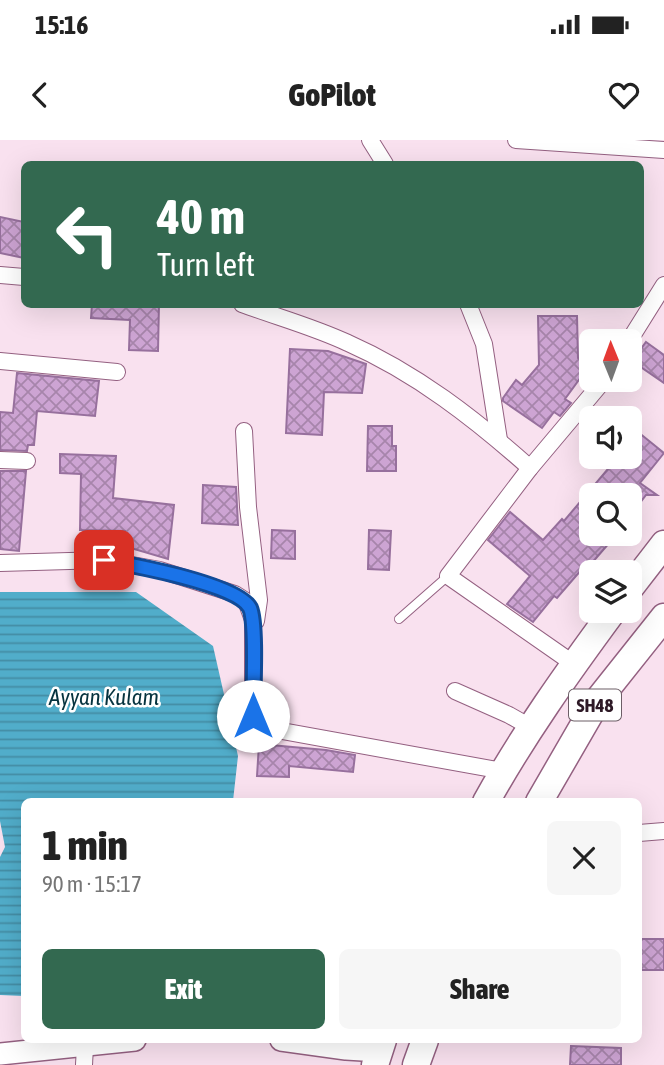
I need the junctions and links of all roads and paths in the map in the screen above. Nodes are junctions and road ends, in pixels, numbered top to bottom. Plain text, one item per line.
1 (370, 140) edge
2 (516, 140) edge
3 (570, 142) edge
4 (664, 150) edge
5 (383, 161) edge
6 (0, 275) edge
7 (21, 277) edge
8 (664, 285) edge
9 (253, 308) edge
10 (469, 308) edge
11 (636, 329) edge
12 (0, 361) edge
13 (117, 372) dead end
14 (594, 392) edge
15 (244, 431) dead end
16 (499, 440) junction
17 (0, 460) edge
18 (27, 461) dead end
19 (530, 468) junction
20 (664, 544) edge
21 (0, 563) edge
22 (642, 572) edge
23 (448, 576) junction
24 (664, 617) edge
25 (399, 619) dead end
26 (604, 623) edge
27 (253, 629) junction
28 (574, 664) junction
29 (455, 691) dead end
30 (532, 728) junction
31 (503, 771) junction
32 (488, 798) edge
33 (541, 798) edge
34 (664, 831) edge
35 (642, 833) edge
36 (126, 1043) edge
37 (303, 1043) edge
38 (424, 1043) edge
39 (379, 1052) edge
40 (0, 1054) edge
41 (85, 1056) edge
42 (416, 1065) edge

1 - 5 street
2 - 3 street
3 - 4 street
6 - 7 street
8 - 11 street
9 - 16 street
10 - 16 street
12 - 13 street
14 - 19 street
15 - 27 street
16 - 19 street
17 - 18 street
19 - 23 street
20 - 22 main road
21 - 27 street
23 - 25 lane
23 - 28 street
24 - 33 main road, SH48
26 - 28 main road, SH48
27 - 31 street
28 - 30 main road, SH48
29 - 30 street
30 - 31 main road, SH48
31 - 32 main road, SH48
34 - 35 street
36 - 41 street
37 - 39 street
38 - 42 main road
40 - 41 street

